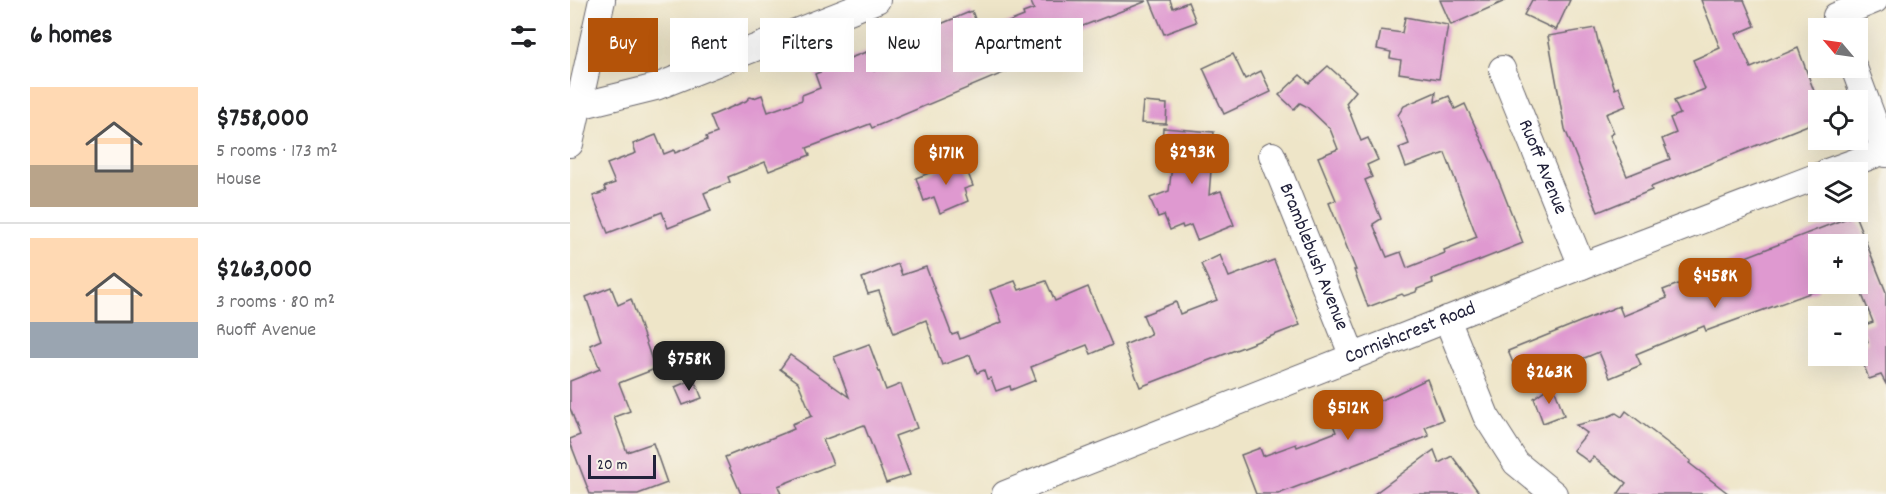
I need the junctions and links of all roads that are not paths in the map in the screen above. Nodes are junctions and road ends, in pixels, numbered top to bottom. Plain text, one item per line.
1 (602, 0) edge
2 (878, 0) edge
3 (1875, 0) edge
4 (1835, 15) edge
5 (1502, 69) dead end
6 (1858, 78) edge
7 (579, 106) junction
8 (570, 144) edge
9 (1885, 152) edge
10 (1272, 155) dead end
11 (1856, 162) edge
12 (1808, 180) edge
13 (1582, 266) junction
14 (1447, 319) junction
15 (1353, 357) junction
16 (1005, 494) edge
17 (1554, 494) edge

1 - 7 street
2 - 7 street
3 - 4 street
5 - 13 street, Ruoff Avenue
6 - 9 street
7 - 8 street
9 - 11 street
10 - 15 street, Bramblebush Avenue
12 - 13 street, Cornishcrest Road
13 - 14 street, Cornishcrest Road
14 - 15 street, Cornishcrest Road
14 - 17 street
15 - 16 street, Cornishcrest Road

